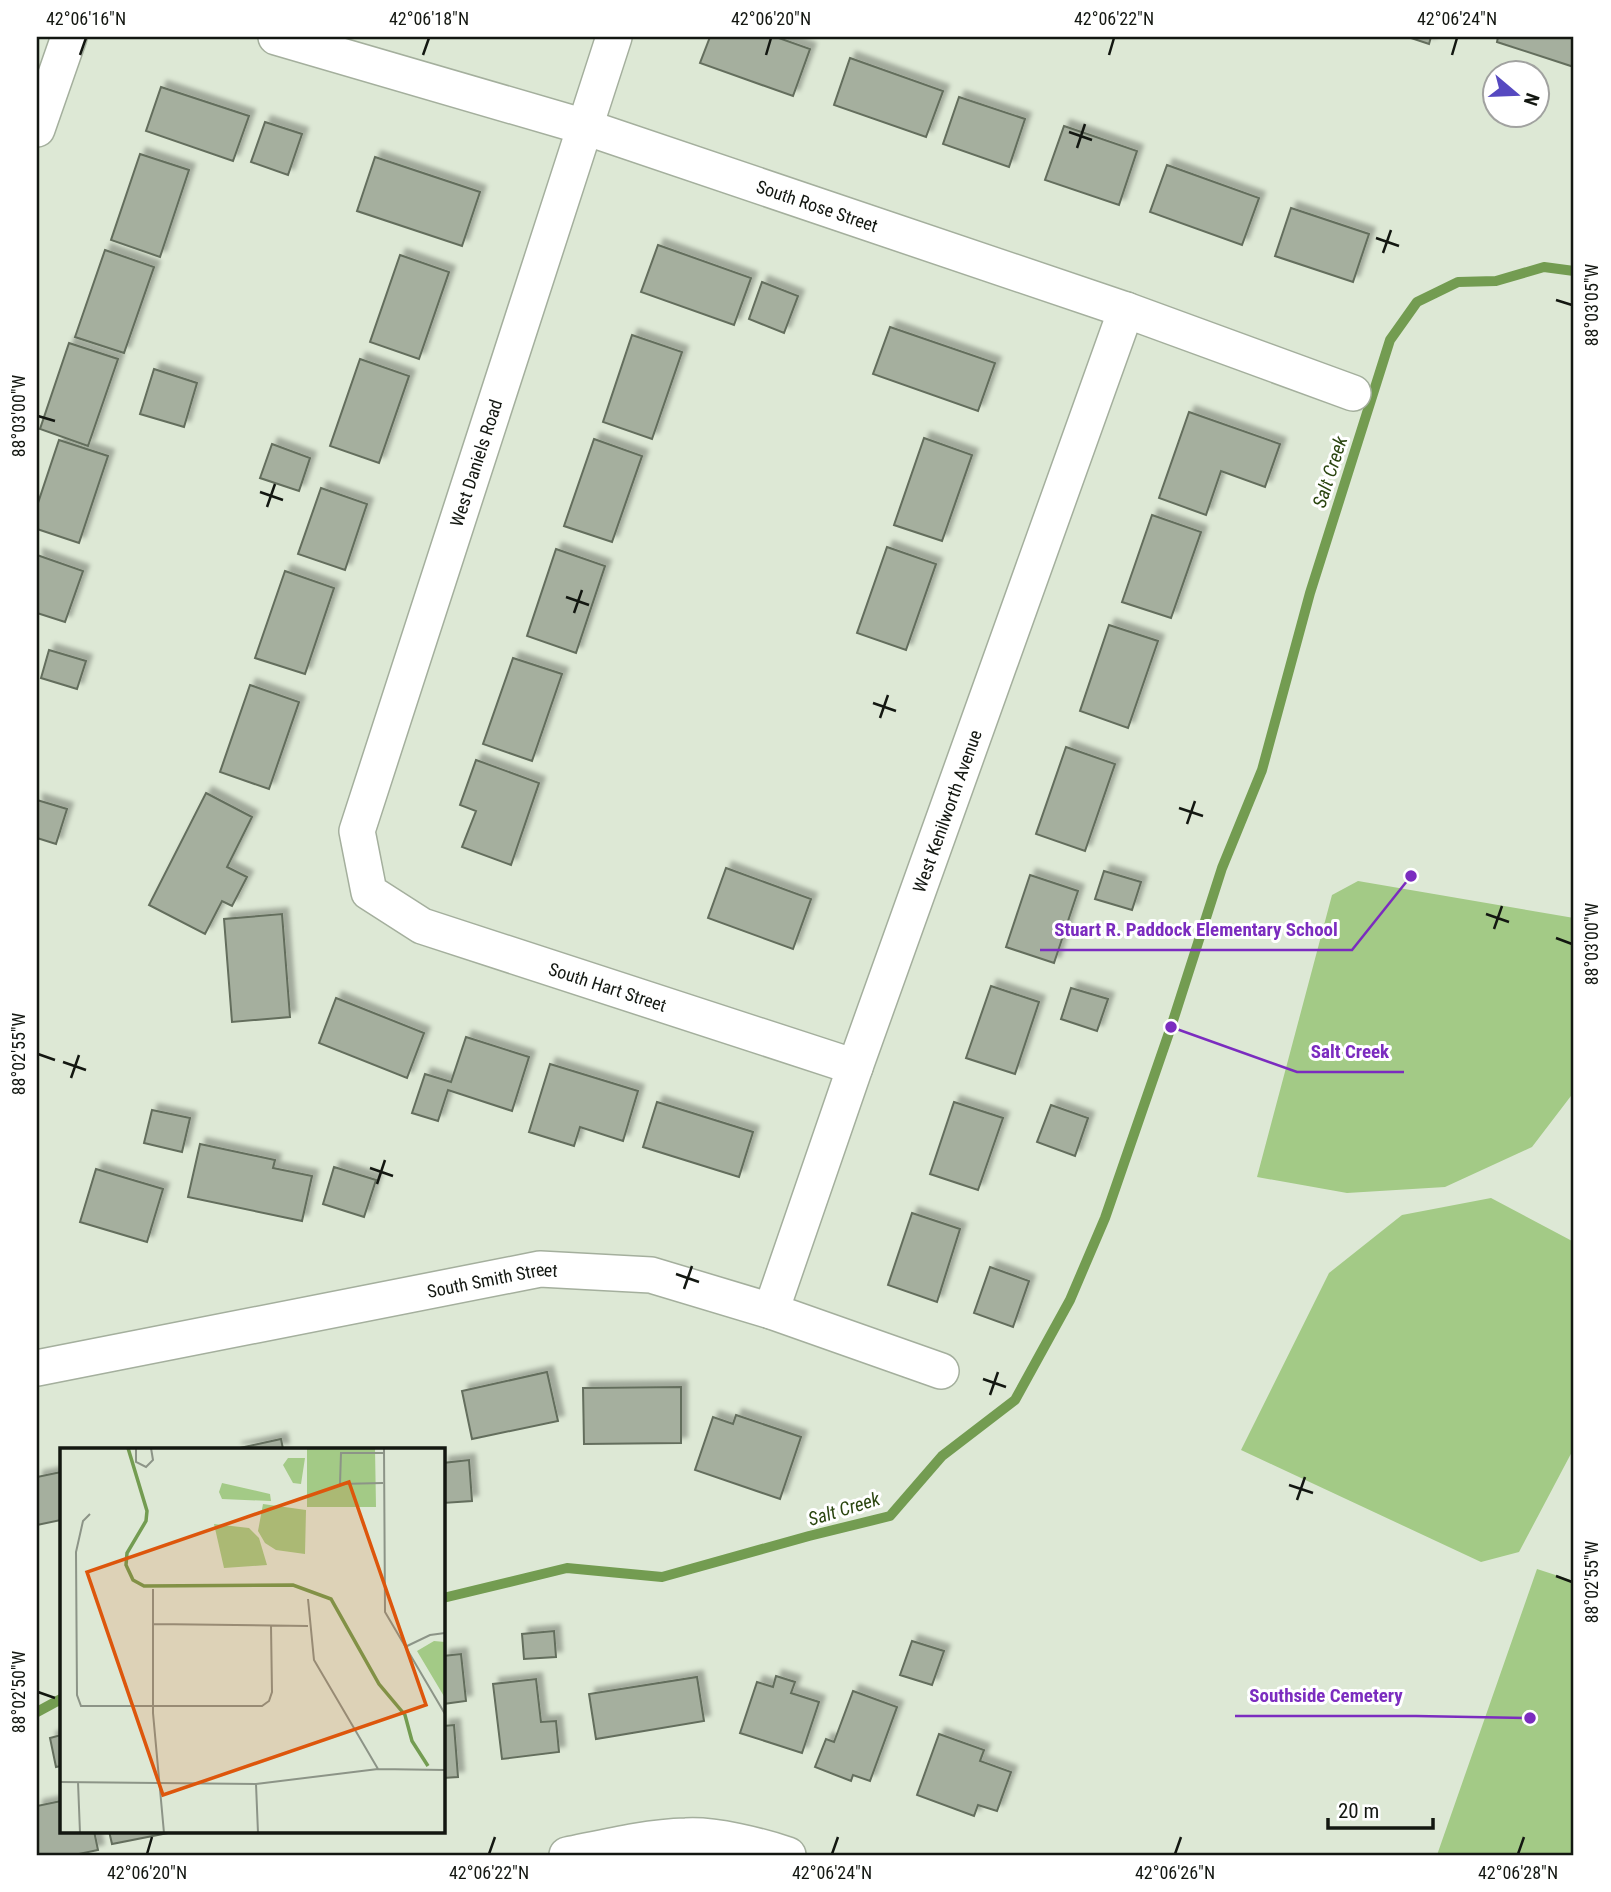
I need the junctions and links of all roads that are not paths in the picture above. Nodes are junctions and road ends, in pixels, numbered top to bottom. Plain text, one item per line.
1 (69, 37) edge
2 (276, 37) edge
3 (614, 37) edge
4 (585, 127) junction
5 (37, 129) edge
6 (1126, 310) junction
7 (1353, 393) dead end
8 (369, 892) joint
9 (855, 1067) junction
10 (771, 1311) junction
11 (37, 1368) edge
12 (941, 1371) dead end
13 (567, 1855) edge
14 (788, 1855) edge

1 - 5 street
2 - 4 street, South Rose Street
3 - 4 street, West Daniels Road
4 - 6 street, South Rose Street
4 - 8 street, West Daniels Road
6 - 7 street, South Rose Street
6 - 9 street, West Kenilworth Avenue
8 - 9 street, South Hart Street
9 - 10 street, West Kenilworth Avenue
10 - 11 street, South Smith Street
10 - 12 street, South Smith Street
13 - 14 street

